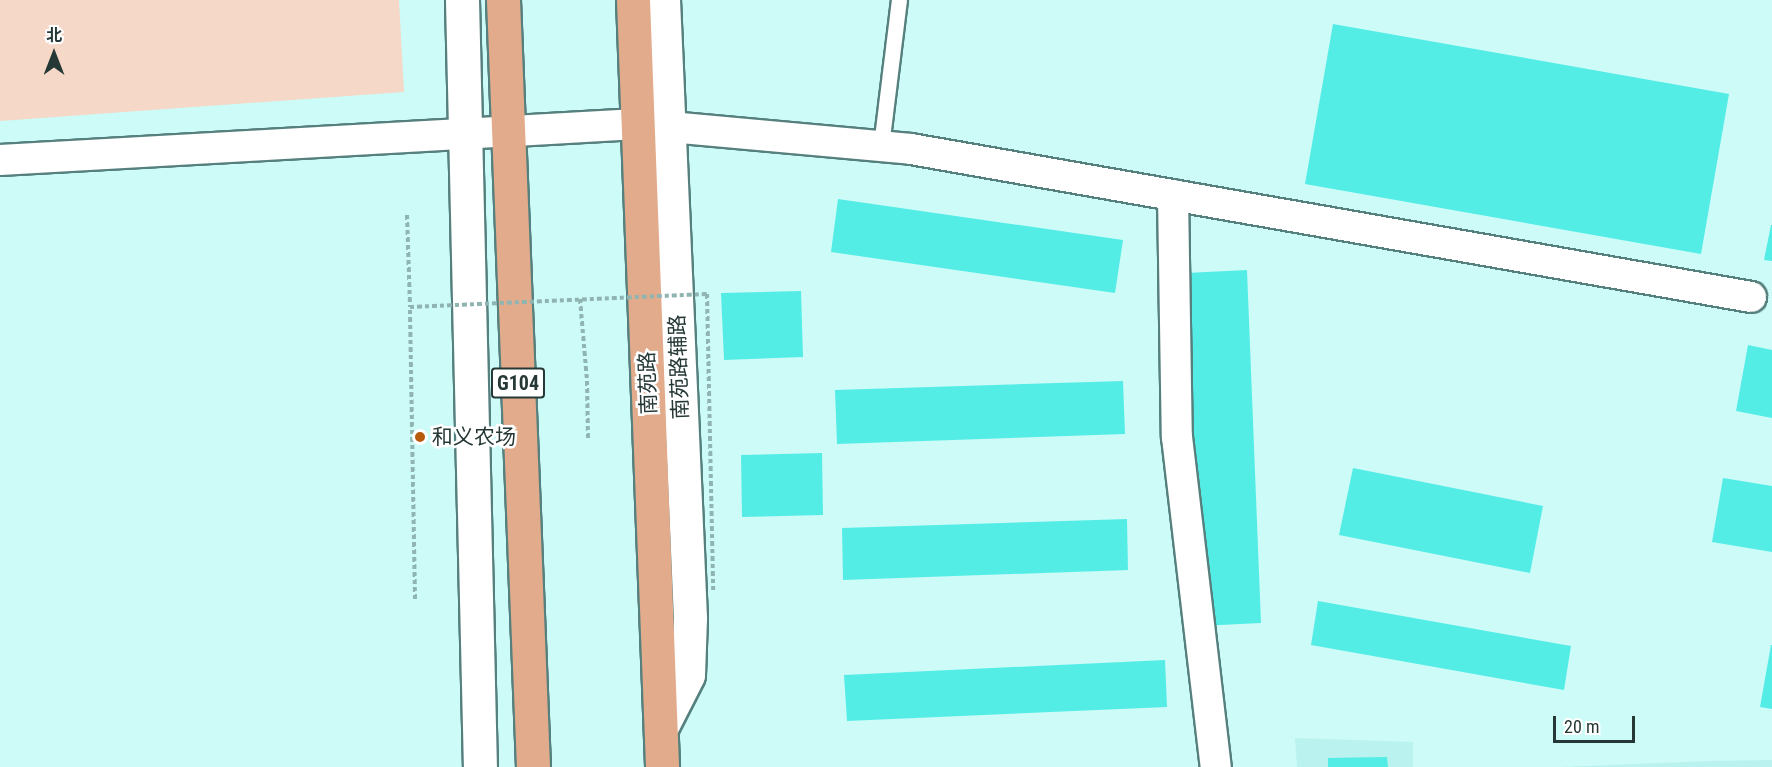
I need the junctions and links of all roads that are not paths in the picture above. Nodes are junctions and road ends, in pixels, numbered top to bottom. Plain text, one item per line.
1 (462, 0) edge
2 (503, 0) edge
3 (633, 0) edge
4 (663, 0) edge
5 (900, 0) edge
6 (653, 126) junction
7 (508, 132) junction
8 (469, 134) junction
9 (881, 146) junction
10 (0, 160) edge
11 (1173, 195) junction
12 (1751, 297) dead end
13 (480, 767) edge
14 (532, 767) edge
15 (662, 767) edge
16 (1216, 767) edge

1 - 8 street
2 - 7 highway, G104
3 - 6 highway, 南苑路
4 - 6 street
5 - 9 lane
6 - 7 street
6 - 9 street
6 - 15 highway, 南苑路
7 - 8 street
7 - 14 highway, G104
8 - 10 street
8 - 13 street
9 - 11 street
11 - 12 street
11 - 16 street

